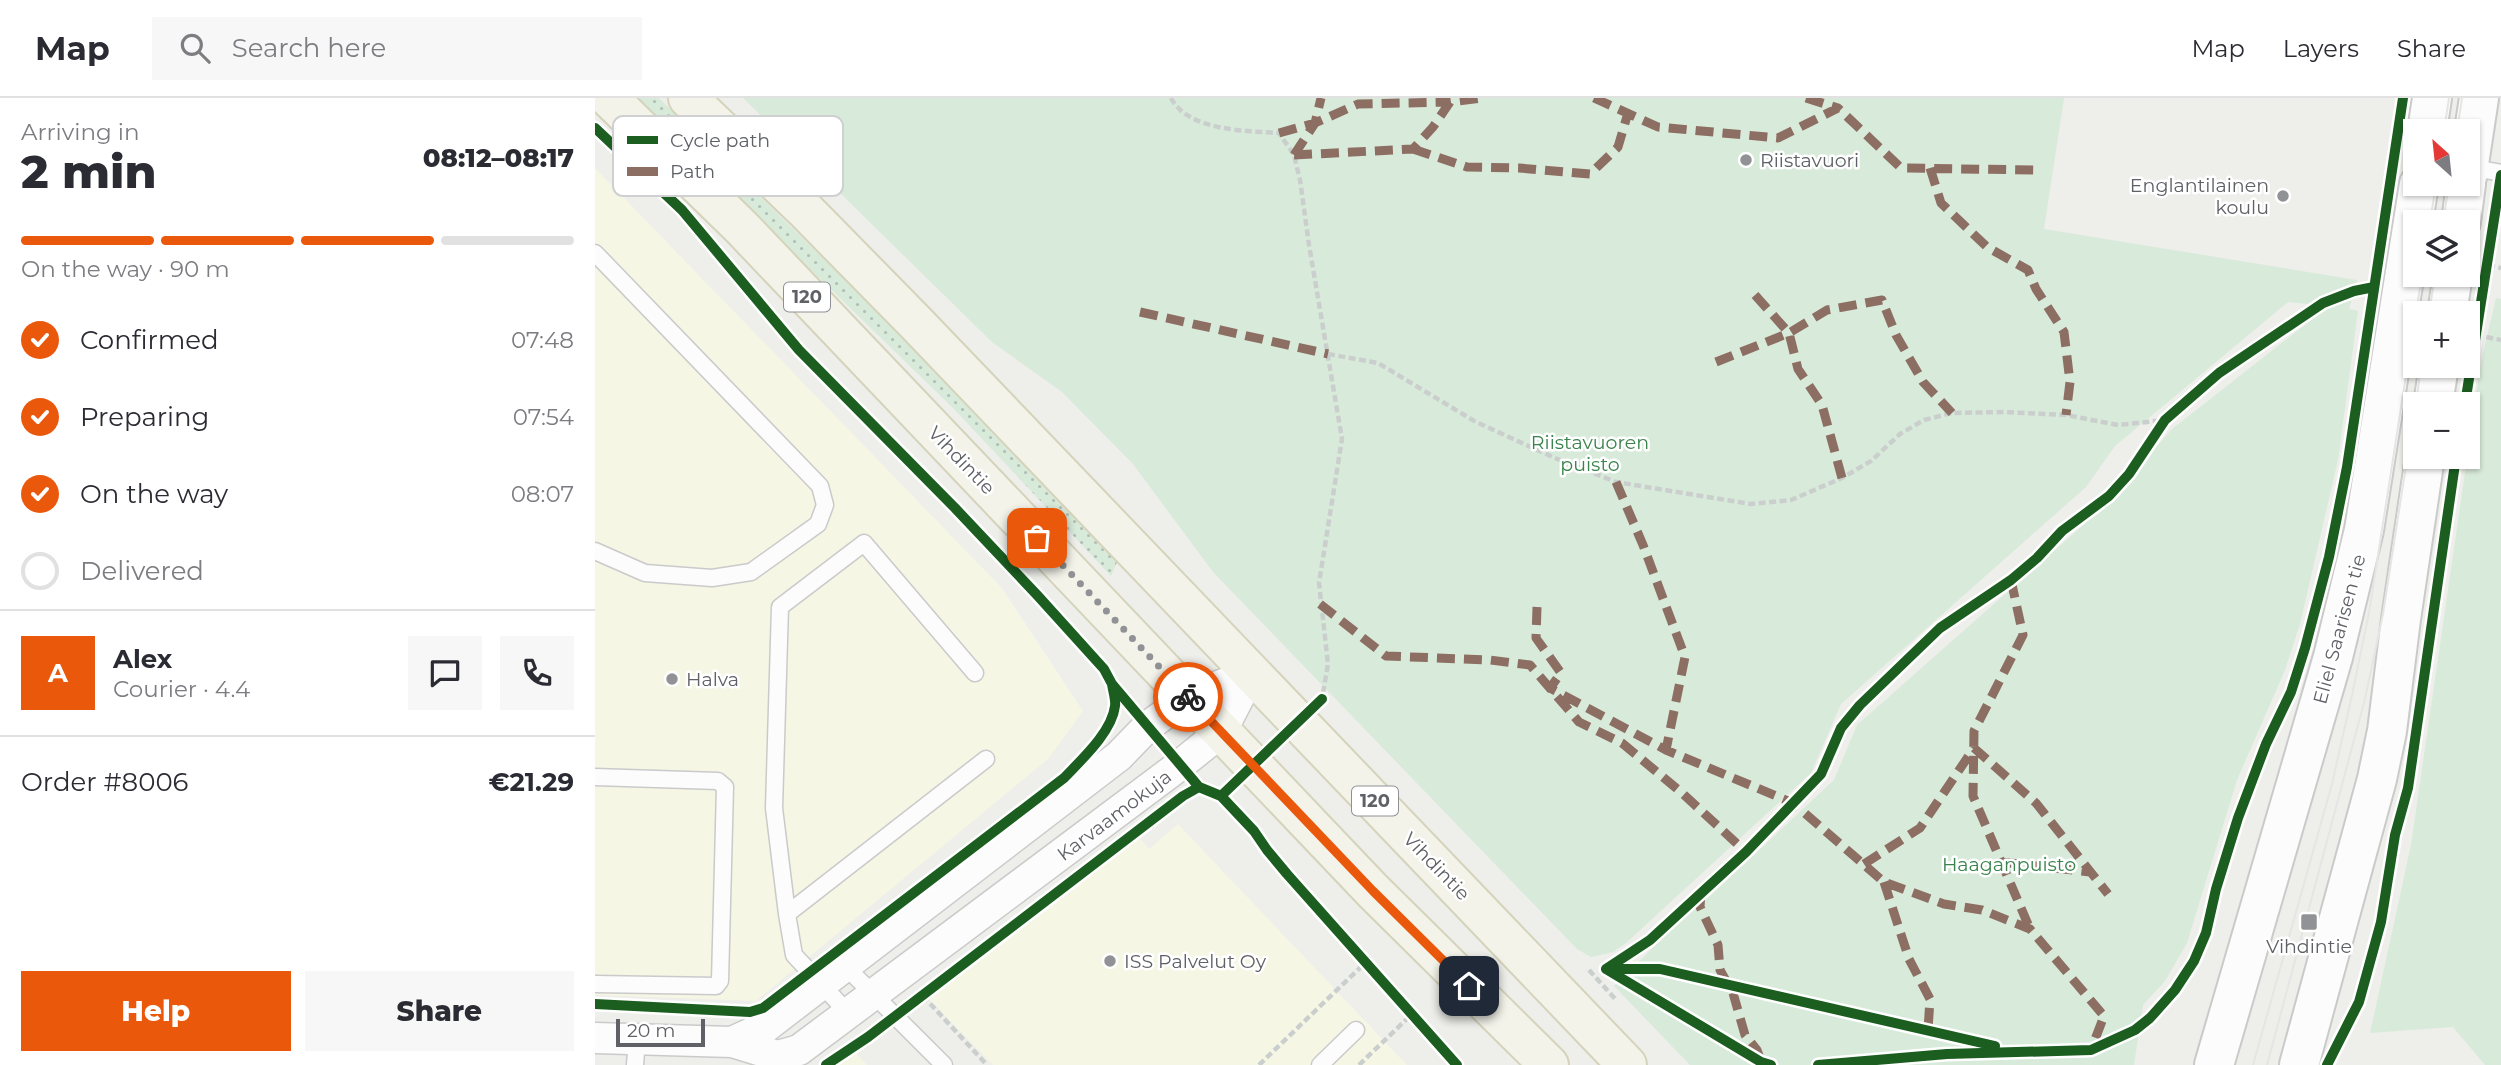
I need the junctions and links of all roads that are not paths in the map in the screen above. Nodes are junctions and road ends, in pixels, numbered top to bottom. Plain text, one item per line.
1 (609, 98) edge
2 (688, 98) edge
3 (2432, 98) edge
4 (2479, 98) edge
5 (627, 116) edge
6 (707, 116) edge
7 (2429, 119) edge
8 (2478, 119) edge
9 (709, 196) edge
10 (790, 196) edge
11 (2417, 196) edge
12 (595, 253) edge
13 (2423, 469) edge
14 (595, 551) edge
15 (975, 673) dead end
16 (1251, 674) junction
17 (1188, 697) junction
18 (1221, 732) junction
19 (986, 759) dead end
20 (595, 777) edge
21 (787, 914) junction
22 (844, 965) junction
23 (595, 984) edge
24 (821, 984) junction
25 (875, 995) junction
26 (849, 1014) junction
27 (1356, 1030) dead end
28 (595, 1038) edge
29 (636, 1052) edge
30 (740, 1054) edge
31 (944, 1065) edge
32 (1320, 1065) edge
33 (1549, 1065) edge
34 (1627, 1065) edge
35 (2214, 1065) edge
36 (2299, 1065) edge

1 - 5 main road, Vihdintie / 120
2 - 6 main road, Vihdintie / 120
3 - 7 street
4 - 8 street
9 - 17 main road, Vihdintie / 120
10 - 16 main road, Vihdintie / 120
11 - 35 street, Eliel Saarisen tie
12 - 14 lane
13 - 36 street
15 - 21 lane
16 - 17 street, Karvaamokuja
16 - 18 street, Karvaamokuja
16 - 34 main road, Vihdintie / 120
17 - 18 main road, Vihdintie / 120
17 - 22 street, Karvaamokuja
18 - 25 street, Karvaamokuja
18 - 33 main road, Vihdintie / 120
19 - 21 lane
20 - 23 lane
21 - 24 lane
22 - 24 street, Karvaamokuja
22 - 25 lane
24 - 26 lane
24 - 30 street, Karvaamokuja
25 - 26 street, Karvaamokuja
25 - 31 lane
26 - 30 street, Karvaamokuja
27 - 32 lane
28 - 29 street, Karvaamokuja
29 - 30 street, Karvaamokuja

